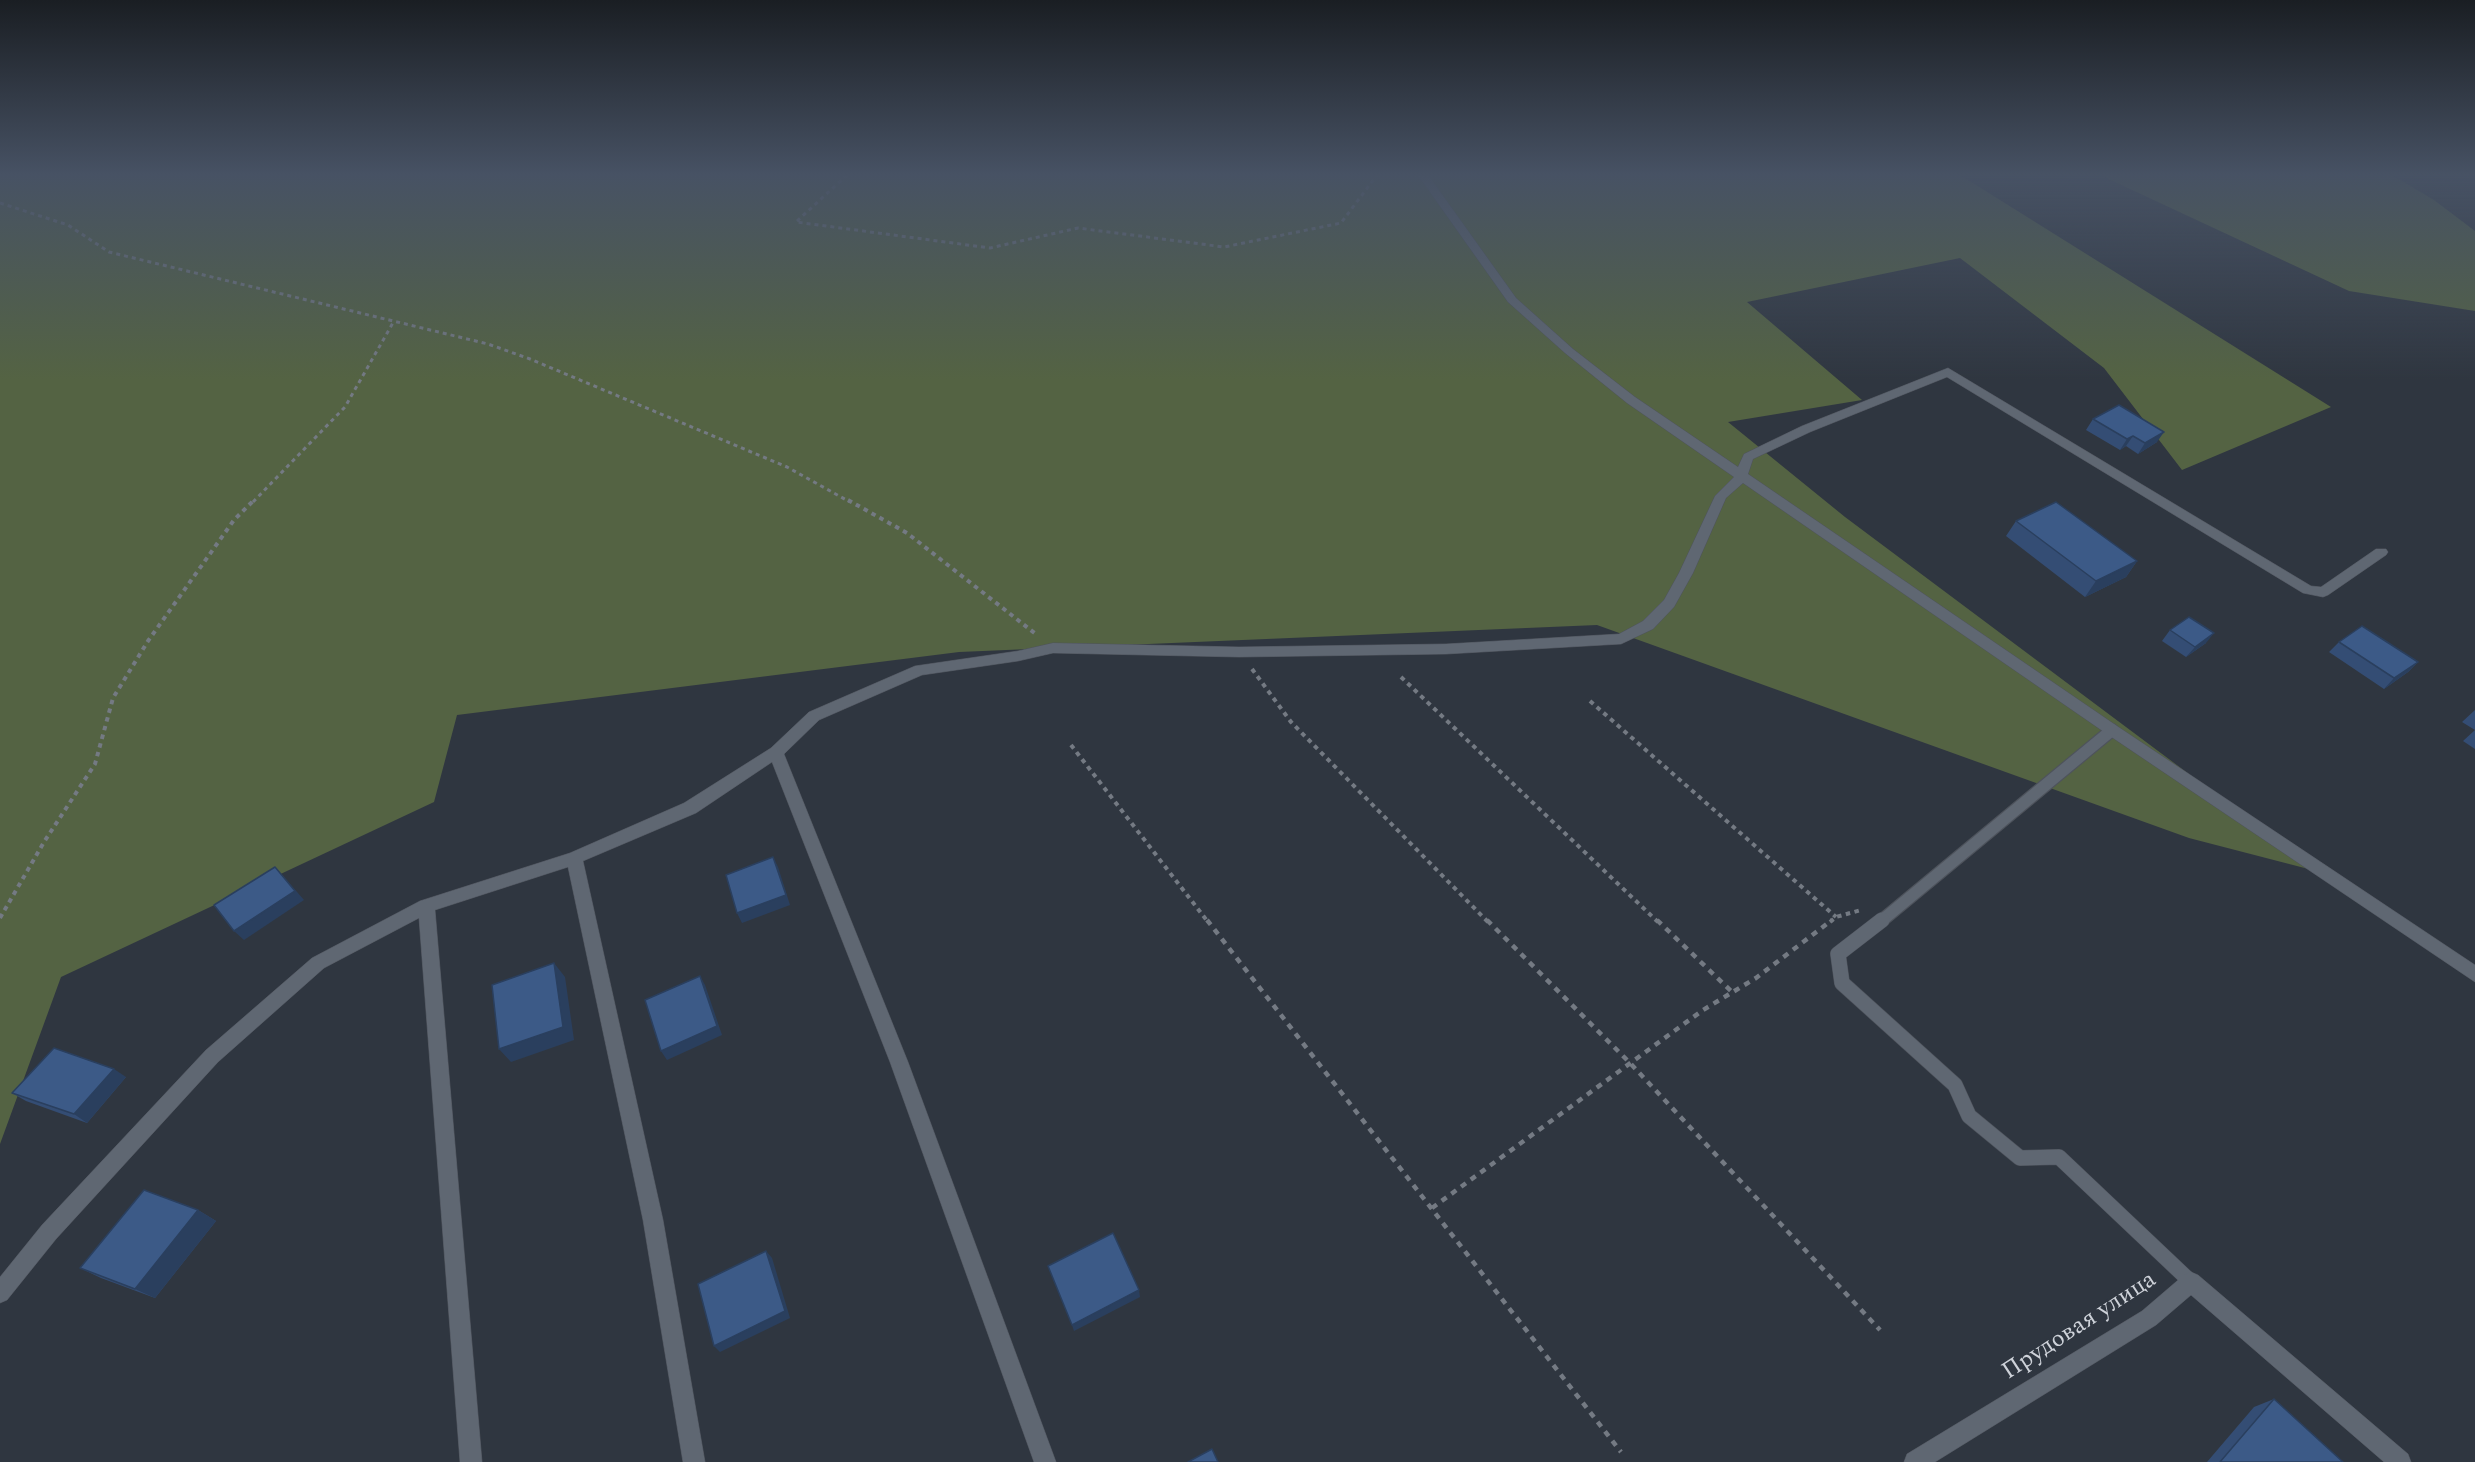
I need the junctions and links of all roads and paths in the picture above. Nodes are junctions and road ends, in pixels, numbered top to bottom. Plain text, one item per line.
1 (96, 243) edge
2 (954, 243) edge
3 (1011, 243) edge
4 (1195, 243) edge
5 (1242, 243) edge
6 (1473, 243) edge
7 (394, 321) junction
8 (1741, 477) junction
9 (2381, 552) dead end
10 (1053, 648) junction
11 (1239, 651) junction
12 (1401, 677) dead end
13 (1590, 701) dead end
14 (2112, 730) junction
15 (1071, 745) dead end
16 (776, 752) junction
17 (574, 858) junction
18 (426, 906) junction
19 (1868, 908) dead end
20 (0, 918) edge
21 (1836, 918) junction
22 (2475, 974) edge
23 (1731, 992) junction
24 (1630, 1063) junction
25 (1432, 1208) junction
26 (2191, 1282) junction
27 (0, 1293) edge
28 (1880, 1330) dead end
29 (1621, 1452) dead end
30 (471, 1462) edge
31 (694, 1462) edge
32 (1045, 1462) edge
33 (1915, 1462) edge
34 (2400, 1462) edge

1 - 7 path
2 - 3 path
4 - 5 path
6 - 8 street
7 - 10 path
7 - 20 path
8 - 9 street
8 - 11 street
8 - 14 street
10 - 11 street
10 - 16 street
11 - 24 path
12 - 23 path
13 - 21 path
14 - 22 street
14 - 26 lane
15 - 25 path
16 - 17 street
16 - 32 street
17 - 18 street
17 - 31 street
18 - 27 street
18 - 30 street
19 - 21 path
21 - 23 path
23 - 24 path
24 - 25 path
24 - 28 path
25 - 29 path
26 - 33 street, Прудовая улица
26 - 34 street

